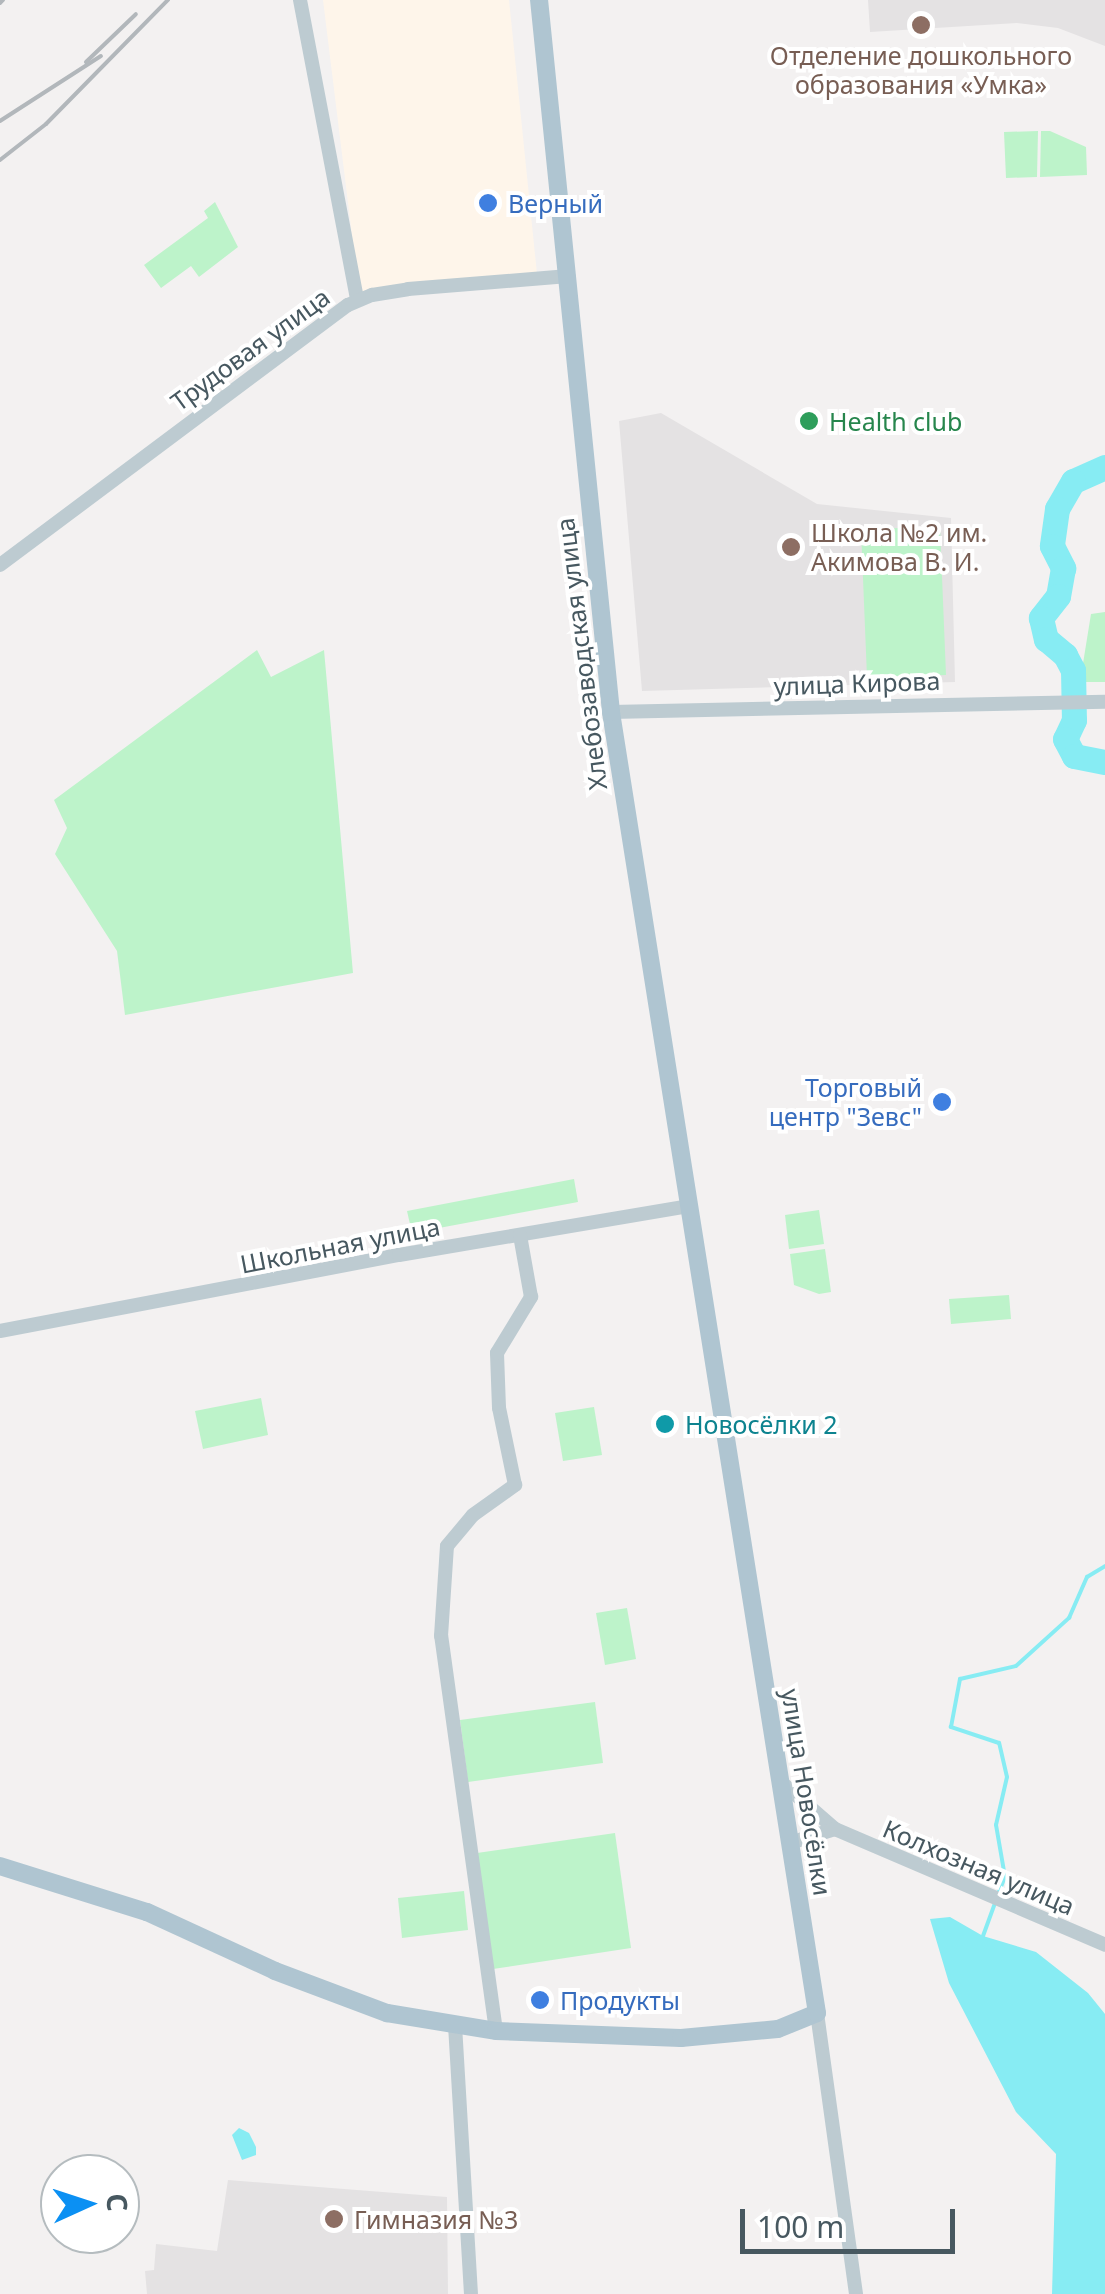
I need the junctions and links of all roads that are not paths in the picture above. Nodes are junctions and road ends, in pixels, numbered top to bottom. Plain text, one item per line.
1 (300, 0) edge
2 (539, 0) edge
3 (568, 276) junction
4 (357, 300) junction
5 (0, 565) edge
6 (1105, 702) edge
7 (611, 712) junction
8 (690, 1206) junction
9 (520, 1235) junction
10 (704, 1298) joint
11 (0, 1332) edge
12 (780, 1782) junction
13 (835, 1829) junction
14 (790, 1843) junction
15 (0, 1866) edge
16 (1105, 1945) edge
17 (817, 2013) junction
18 (455, 2025) junction
19 (496, 2030) junction
20 (471, 2294) edge
21 (856, 2294) edge

1 - 4 street
2 - 3 main road, Хлебозаводская улица
3 - 4 street, Трудовая улица
3 - 7 main road, Хлебозаводская улица
4 - 5 street, Трудовая улица
6 - 7 street, улица Кирова
7 - 8 main road, Хлебозаводская улица
8 - 9 street, Школьная улица
8 - 10 main road, Хлебозаводская улица
9 - 11 street, Школьная улица
9 - 19 street
10 - 12 main road, улица Новосёлки
12 - 13 street, Колхозная улица
12 - 14 main road, улица Новосёлки
13 - 14 street
13 - 16 street, Колхозная улица
14 - 17 main road, улица Новосёлки
15 - 18 main road
17 - 19 main road
17 - 21 street, улица Новосёлки
18 - 19 main road
18 - 20 street

